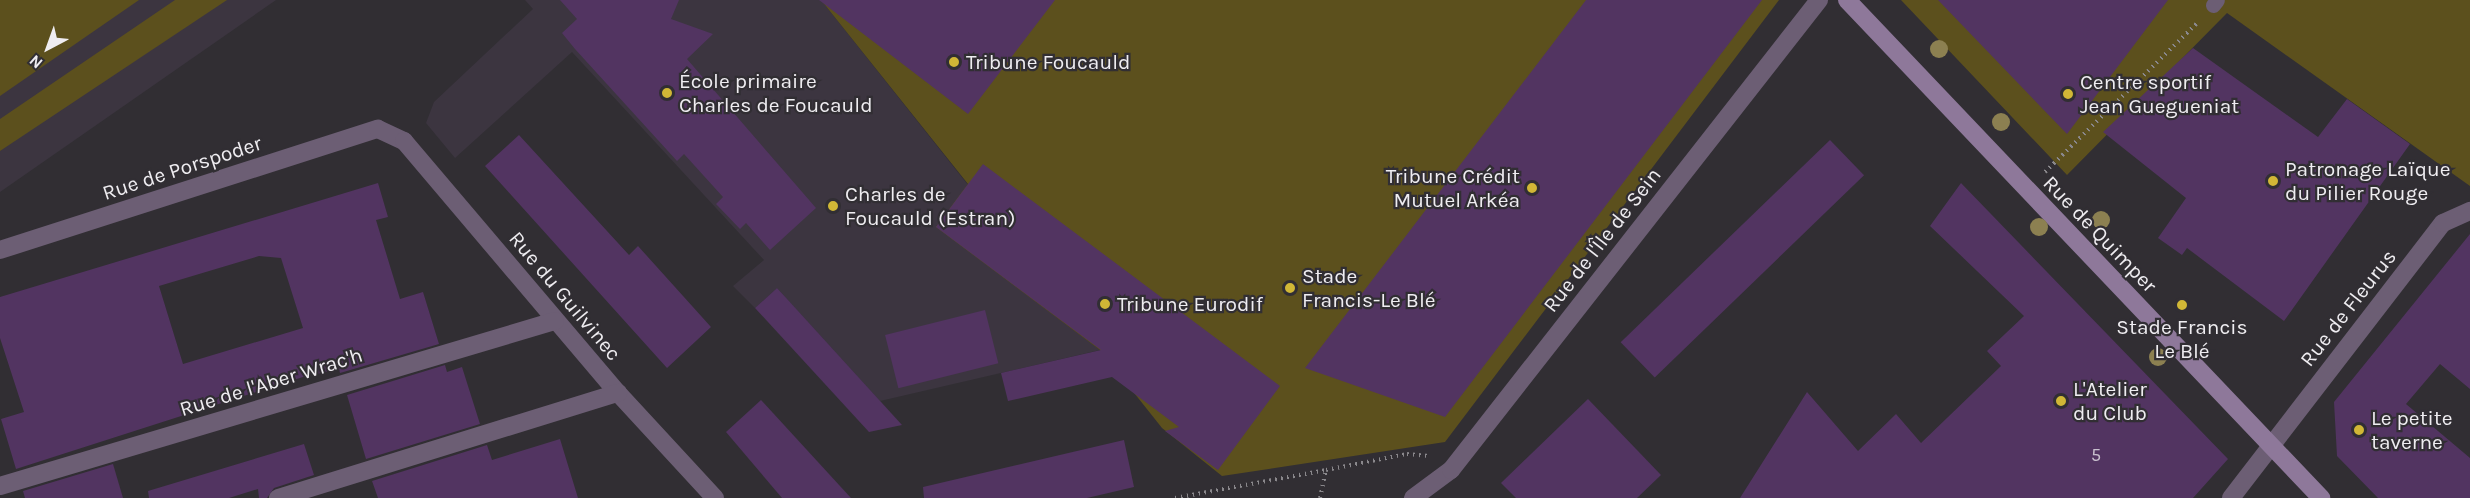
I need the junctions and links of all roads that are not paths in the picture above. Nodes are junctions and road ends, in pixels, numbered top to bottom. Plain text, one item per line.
1 (1819, 0) edge
2 (1847, 0) edge
3 (378, 129) joint
4 (2468, 208) edge
5 (0, 250) edge
6 (555, 321) junction
7 (618, 393) junction
8 (2270, 445) junction
9 (0, 486) edge
10 (278, 498) edge
11 (715, 498) edge
12 (1413, 498) edge
13 (2231, 498) edge
14 (2321, 498) edge

1 - 12 street, Rue de l'Île de Sein
2 - 8 main road, Rue de Quimper
3 - 5 street, Rue de Porspoder
3 - 6 street, Rue du Guilvinec
4 - 8 street, Rue de Fleurus
6 - 7 street, Rue du Guilvinec
6 - 9 street, Rue de l'Aber Wrac'h
7 - 10 street
7 - 11 street, Rue du Guilvinec
8 - 13 street, Rue de Fleurus
8 - 14 main road, Rue de Quimper

